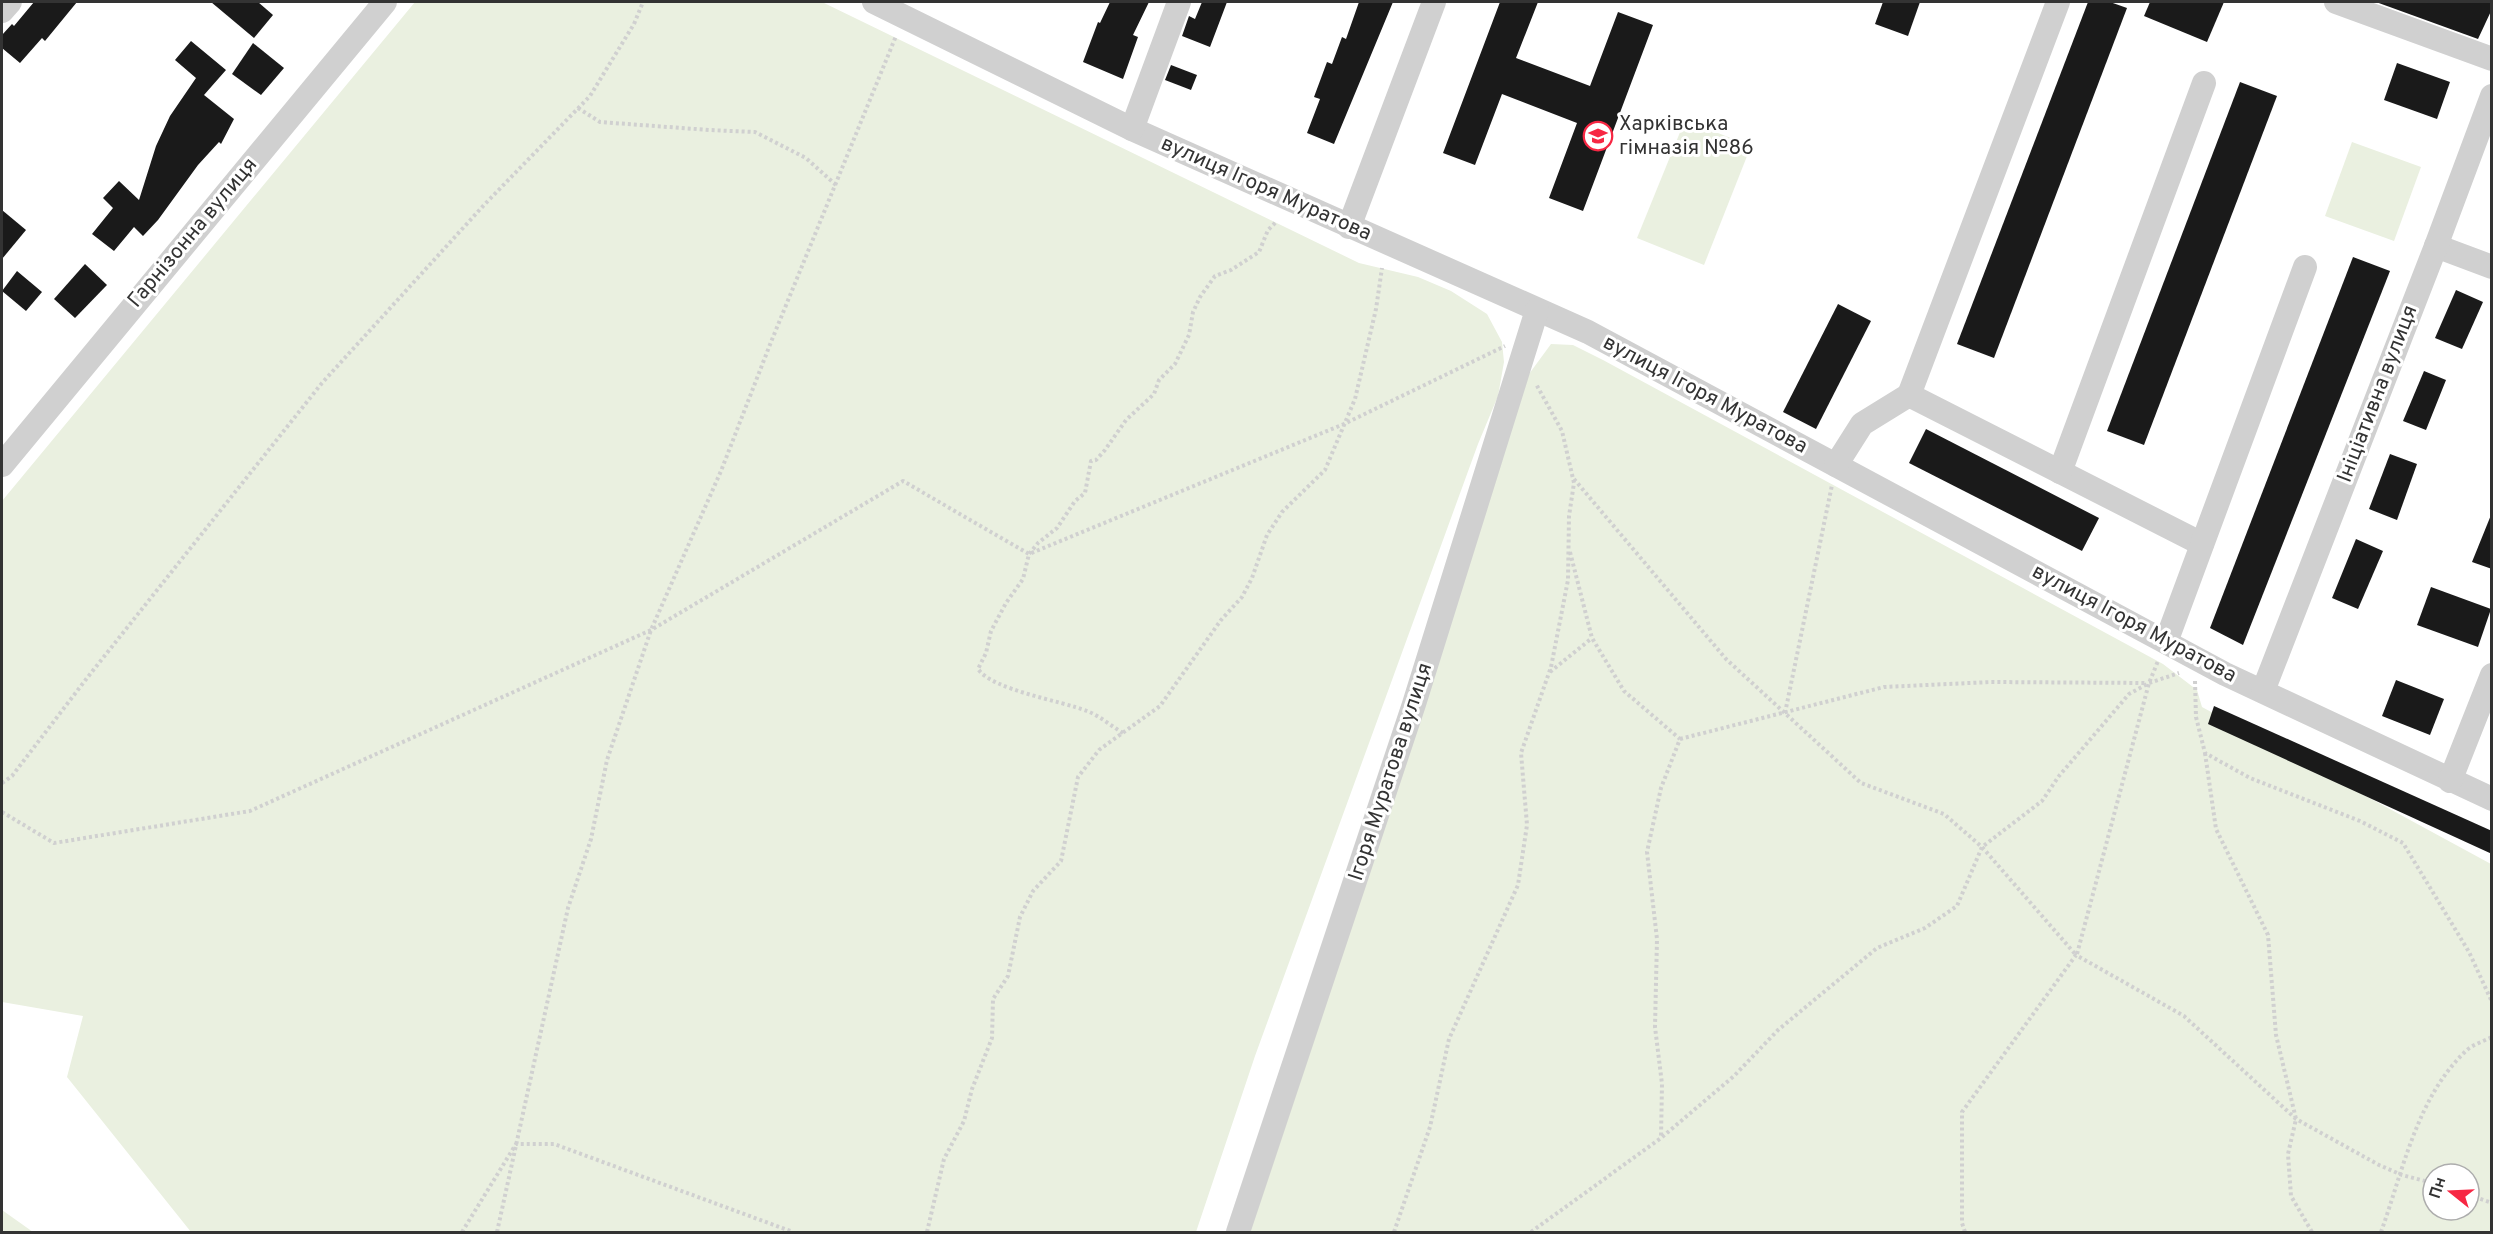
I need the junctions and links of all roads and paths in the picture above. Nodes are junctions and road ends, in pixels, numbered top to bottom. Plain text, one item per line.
1 (10, 2) edge
2 (385, 2) edge
3 (643, 2) edge
4 (874, 2) edge
5 (1179, 2) edge
6 (1434, 2) edge
7 (2058, 2) edge
8 (2336, 2) edge
9 (909, 10) edge
10 (2, 11) edge
11 (2492, 59) edge
12 (2204, 83) dead end
13 (2492, 96) edge
14 (578, 108) junction
15 (1132, 129) junction
16 (836, 185) junction
17 (1276, 222) dead end
18 (1349, 226) junction
19 (2436, 246) junction
20 (2306, 267) dead end
21 (2492, 267) edge
22 (1382, 268) dead end
23 (1537, 310) junction
24 (1526, 345) junction
25 (1908, 395) junction
26 (1344, 424) junction
27 (2, 465) edge
28 (1836, 465) junction
29 (2060, 472) junction
30 (1573, 477) junction
31 (2202, 544) junction
32 (1569, 547) junction
33 (1029, 554) junction
34 (651, 630) junction
35 (1592, 638) junction
36 (2166, 642) junction
37 (2195, 658) junction
38 (1549, 672) junction
39 (2492, 675) edge
40 (2149, 683) junction
41 (2263, 691) junction
42 (1785, 714) junction
43 (1123, 733) junction
44 (1680, 739) junction
45 (2205, 753) junction
46 (2450, 781) junction
47 (2, 783) edge
48 (2492, 799) edge
49 (2, 812) edge
50 (1982, 847) junction
51 (2076, 955) junction
52 (2492, 1002) edge
53 (2492, 1037) edge
54 (2296, 1119) junction
55 (1661, 1138) junction
56 (516, 1144) junction
57 (2402, 1175) junction
58 (2421, 1180) edge
59 (462, 1233) edge
60 (497, 1233) edge
61 (793, 1233) edge
62 (927, 1233) edge
63 (1238, 1233) edge
64 (1394, 1233) edge
65 (1531, 1233) edge
66 (1965, 1233) edge
67 (2312, 1233) edge
68 (2381, 1233) edge

1 - 10 street
2 - 27 street, Гарнізонна вулиця
3 - 14 path
4 - 9 street
5 - 15 street
6 - 18 street
7 - 25 street
8 - 11 street
9 - 15 street, вулиця Ігоря Муратова
9 - 16 path
12 - 29 street
13 - 19 street, Ініціативна вулиця
14 - 16 path
14 - 47 path
15 - 18 street, вулиця Ігоря Муратова
16 - 34 path
17 - 33 path
18 - 23 street, вулиця Ігоря Муратова
19 - 21 street
19 - 41 street, Ініціативна вулиця
20 - 31 street
22 - 26 path
23 - 24 street, Ігоря Муратова вулиця
23 - 28 street, вулиця Ігоря Муратова
24 - 26 path
24 - 30 path
24 - 63 street, Ігоря Муратова вулиця
25 - 28 street
25 - 29 street
26 - 33 path
26 - 43 path
28 - 36 street, вулиця Ігоря Муратова
28 - 42 path
29 - 31 street
30 - 32 path
30 - 42 path
31 - 36 street
32 - 35 path
32 - 38 path
33 - 34 path
33 - 43 path
34 - 49 path
34 - 56 path
35 - 38 path
35 - 44 path
36 - 37 street, вулиця Ігоря Муратова
37 - 40 path
37 - 41 street, вулиця Ігоря Муратова
37 - 45 path
38 - 64 path
39 - 46 street
40 - 42 path
40 - 50 path
40 - 51 path
41 - 46 street, вулиця Ігоря Муратова
42 - 44 path
42 - 50 path
43 - 62 path
44 - 55 path
45 - 52 path
45 - 54 path
46 - 48 street, вулиця Ігоря Муратова
50 - 51 path
50 - 55 path
51 - 54 path
51 - 66 path
53 - 57 path
54 - 57 path
54 - 67 path
55 - 65 path
56 - 59 path
56 - 60 path
56 - 61 path
57 - 58 path
57 - 68 path

